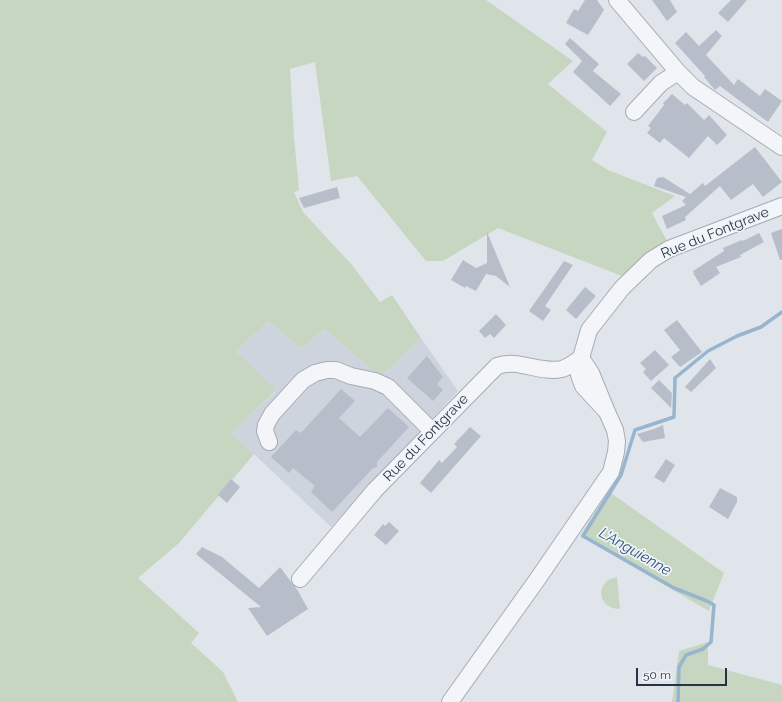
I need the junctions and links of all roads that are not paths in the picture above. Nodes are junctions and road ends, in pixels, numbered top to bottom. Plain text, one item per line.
1 (617, 0) edge
2 (678, 72) junction
3 (634, 112) dead end
4 (782, 147) edge
5 (782, 206) edge
6 (581, 358) junction
7 (432, 431) junction
8 (269, 442) dead end
9 (300, 579) dead end
10 (450, 702) edge

1 - 2 street
2 - 3 street
2 - 4 street
5 - 6 street, Rue du Fontgrave
6 - 7 street, Rue du Fontgrave
6 - 10 street, Rue du Fontgrave
7 - 8 street
7 - 9 street, Rue du Fontgrave

